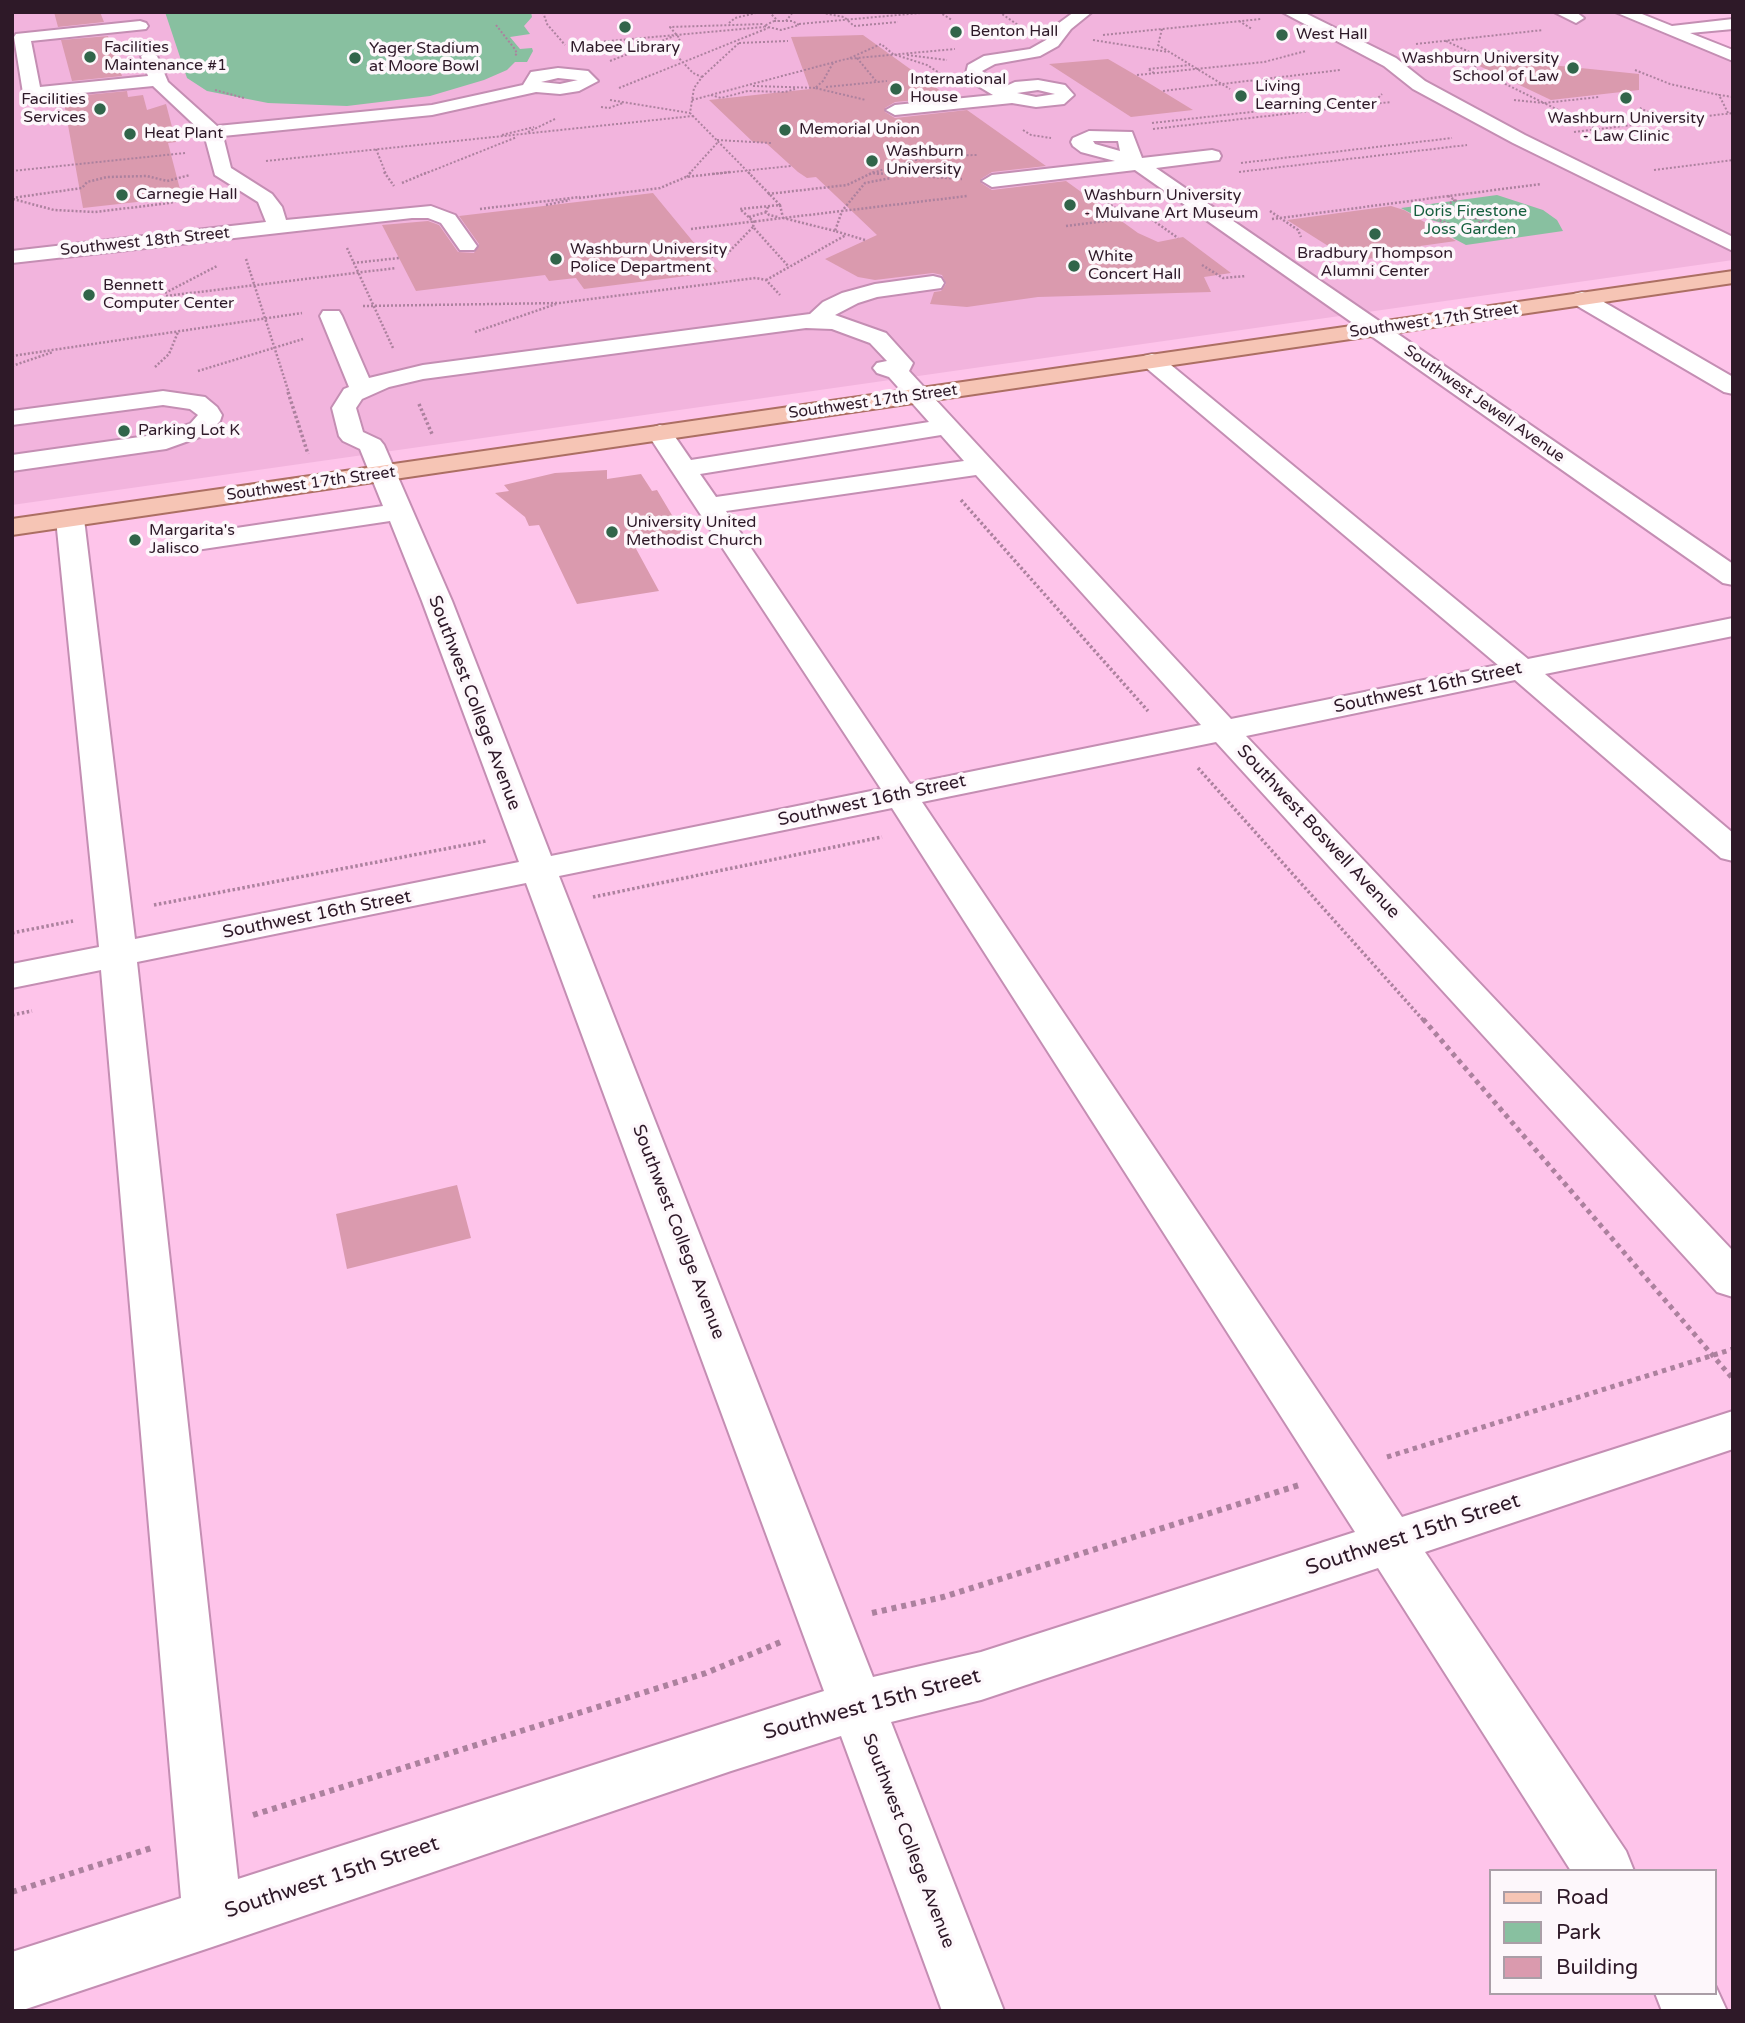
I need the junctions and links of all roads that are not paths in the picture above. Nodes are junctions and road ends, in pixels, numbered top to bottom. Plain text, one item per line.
1 (1084, 12) edge
2 (1290, 12) edge
3 (1623, 12) edge
4 (138, 19) edge
5 (1733, 24) edge
6 (1669, 31) junction
7 (1034, 53) junction
8 (1733, 56) edge
9 (158, 80) junction
10 (536, 87) dead end
11 (1010, 97) junction
12 (895, 110) dead end
13 (216, 141) junction
14 (1212, 156) dead end
15 (1135, 162) junction
16 (982, 180) road end
17 (278, 228) junction
18 (1733, 245) edge
19 (467, 246) dead end
20 (12, 257) edge
21 (1733, 264) edge
22 (1733, 277) edge
23 (933, 283) dead end
24 (1582, 299) junction
25 (325, 318) road end
26 (817, 320) junction
27 (1367, 323) junction
28 (1153, 361) junction
29 (907, 383) junction
30 (1733, 387) edge
31 (369, 398) junction
32 (12, 418) edge
33 (947, 427) junction
34 (660, 433) junction
35 (12, 463) edge
36 (383, 464) junction
37 (983, 466) junction
38 (683, 469) junction
39 (708, 506) junction
40 (12, 509) edge
41 (70, 519) junction
42 (12, 527) edge
43 (183, 544) dead end
44 (1733, 577) edge
45 (1733, 627) edge
46 (1520, 669) junction
47 (1223, 730) junction
48 (901, 795) junction
49 (1733, 851) edge
50 (538, 870) junction
51 (117, 955) junction
52 (12, 976) edge
53 (1733, 1280) edge
54 (1733, 1430) edge
55 (1391, 1543) junction
56 (857, 1706) junction
57 (1604, 1869) edge
58 (212, 1918) junction
59 (12, 1983) edge
60 (1686, 1995) edge
61 (973, 2011) edge
62 (1696, 2011) edge

1 - 7 street
2 - 18 street
3 - 6 street
4 - 9 street
4 - 9 street
5 - 6 street
6 - 8 street
7 - 11 street
7 - 11 street
9 - 13 street
10 - 13 street
11 - 12 street
13 - 17 street
14 - 15 street
15 - 16 street
15 - 27 street, Southwest Jewell Avenue
17 - 19 street, Southwest 18th Street
17 - 20 street, Southwest 18th Street
21 - 27 main road, Southwest 17th Street
22 - 24 main road, Southwest 17th Street
23 - 26 street
24 - 27 main road, Southwest 17th Street
24 - 30 street
25 - 31 street
26 - 29 street
26 - 31 street
27 - 28 main road, Southwest 17th Street
27 - 29 main road, Southwest 17th Street
27 - 44 street, Southwest Jewell Avenue
28 - 29 main road, Southwest 17th Street
28 - 46 street
29 - 31 street
29 - 33 street, Southwest Boswell Avenue
29 - 34 main road, Southwest 17th Street
29 - 36 main road, Southwest 17th Street
31 - 36 street
32 - 35 street
33 - 37 street, Southwest Boswell Avenue
33 - 38 street
34 - 36 main road, Southwest 17th Street
34 - 38 street
36 - 40 main road, Southwest 17th Street
36 - 41 main road, Southwest 17th Street
36 - 43 street
36 - 50 street, Southwest College Avenue
37 - 39 street
37 - 47 street, Southwest Boswell Avenue
38 - 39 street
39 - 48 street
41 - 42 main road, Southwest 17th Street
41 - 51 street
45 - 46 street, Southwest 16th Street
46 - 47 street, Southwest 16th Street
46 - 49 street
47 - 48 street, Southwest 16th Street
47 - 53 street, Southwest Boswell Avenue
48 - 50 street, Southwest 16th Street
48 - 55 street
50 - 51 street, Southwest 16th Street
50 - 56 street, Southwest College Avenue
51 - 52 street, Southwest 16th Street
51 - 58 street
54 - 55 street, Southwest 15th Street
55 - 56 street, Southwest 15th Street
55 - 57 street
56 - 58 street, Southwest 15th Street
56 - 61 street, Southwest College Avenue
58 - 59 street, Southwest 15th Street
60 - 62 street

